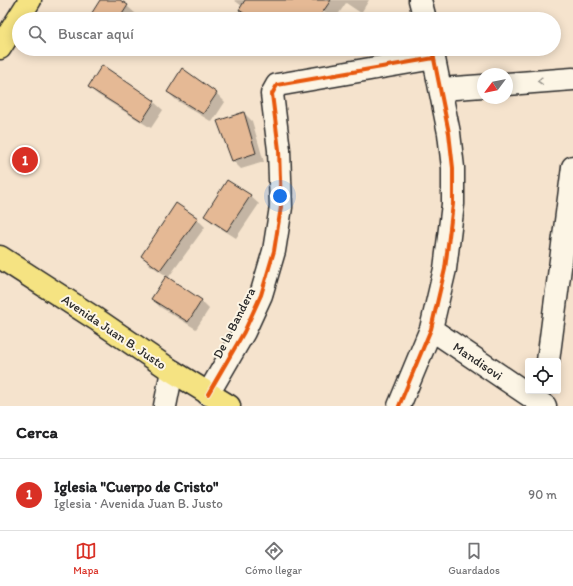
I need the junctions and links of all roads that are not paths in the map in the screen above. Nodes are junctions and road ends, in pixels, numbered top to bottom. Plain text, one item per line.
1 (30, 0) edge
2 (420, 0) edge
3 (22, 12) edge
4 (423, 12) edge
5 (12, 29) edge
6 (0, 48) edge
7 (423, 56) edge
8 (433, 56) edge
9 (573, 79) edge
10 (513, 84) edge
11 (477, 86) edge
12 (441, 89) junction
13 (573, 167) edge
14 (0, 257) edge
15 (431, 330) junction
16 (548, 358) edge
17 (172, 371) junction
18 (208, 394) junction
19 (544, 400) edge
20 (165, 406) edge
21 (229, 406) edge
22 (400, 406) edge

1 - 3 main road
2 - 4 street
5 - 6 main road
7 - 18 street, De la Bandera
8 - 12 street
9 -> 10 street
11 - 12 street
12 - 15 street
13 - 16 street
14 - 17 main road, Avenida Juan B. Justo
15 - 19 street, Mandisovi
15 - 22 street
17 - 18 main road, Avenida Juan B. Justo
17 - 20 street
18 - 21 main road, Avenida Juan B. Justo

